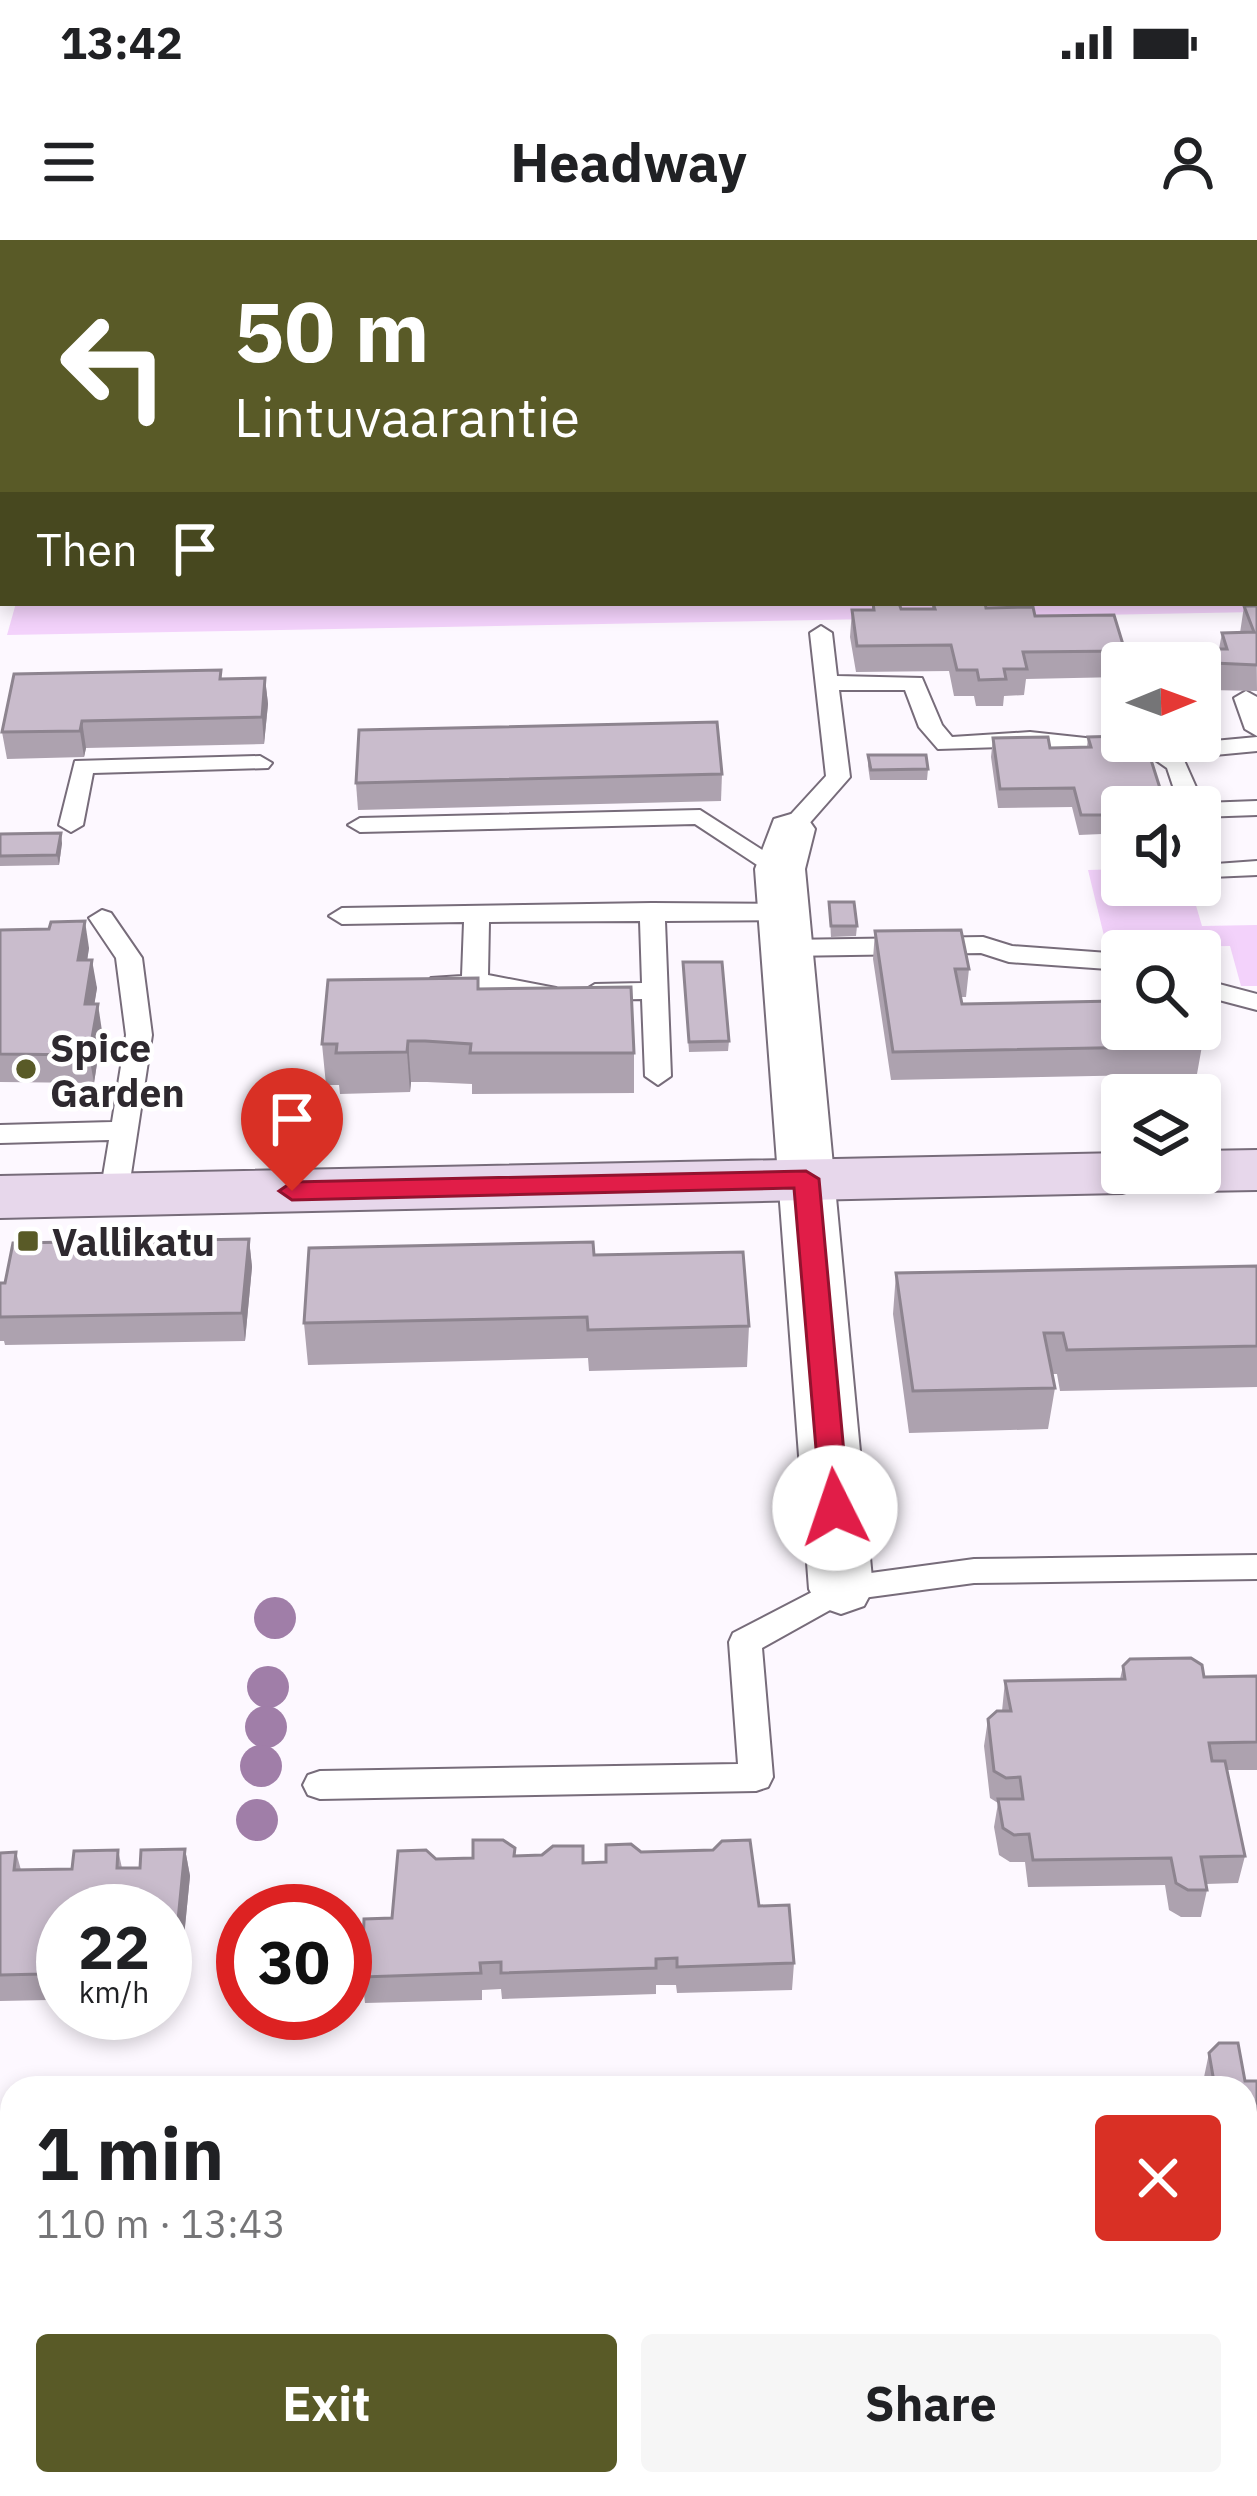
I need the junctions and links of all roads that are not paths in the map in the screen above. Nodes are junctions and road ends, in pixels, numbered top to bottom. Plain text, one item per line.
1 (821, 633) dead end
2 (827, 683) junction
3 (1246, 698) edge
4 (1257, 729) edge
5 (1257, 744) edge
6 (1101, 747) edge
7 (1221, 747) edge
8 (260, 763) dead end
9 (1221, 808) edge
10 (1257, 808) edge
11 (71, 825) dead end
12 (360, 825) edge
13 (1257, 868) edge
14 (1221, 870) edge
15 (785, 890) junction
16 (652, 911) junction
17 (477, 914) junction
18 (342, 916) dead end
19 (102, 918) dead end
20 (1101, 961) edge
21 (475, 982) junction
22 (416, 987) edge
23 (655, 991) junction
24 (1221, 993) edge
25 (1257, 1002) edge
26 (658, 1076) dead end
27 (124, 1131) junction
28 (0, 1134) edge
29 (1257, 1170) edge
30 (1221, 1171) edge
31 (1101, 1173) edge
32 (806, 1179) junction
33 (114, 1194) junction
34 (0, 1197) edge
35 (1257, 1567) edge
36 (841, 1589) junction
37 (320, 1785) dead end

1 - 2 lane
2 - 6 lane
2 - 15 lane
3 - 4 lane
5 - 7 lane
8 - 11 lane
9 - 10 lane
12 - 15 lane
13 - 14 lane
15 - 16 lane
15 - 20 lane
15 - 32 street
16 - 17 lane
16 - 23 lane
17 - 18 lane
17 - 21 lane
19 - 27 lane
21 - 22 lane
21 - 23 lane
23 - 26 lane
24 - 25 lane
27 - 28 lane
27 - 33 lane
29 - 30 street
31 - 32 street
32 - 33 street
32 - 36 street
33 - 34 street
35 - 36 lane
36 - 37 lane

